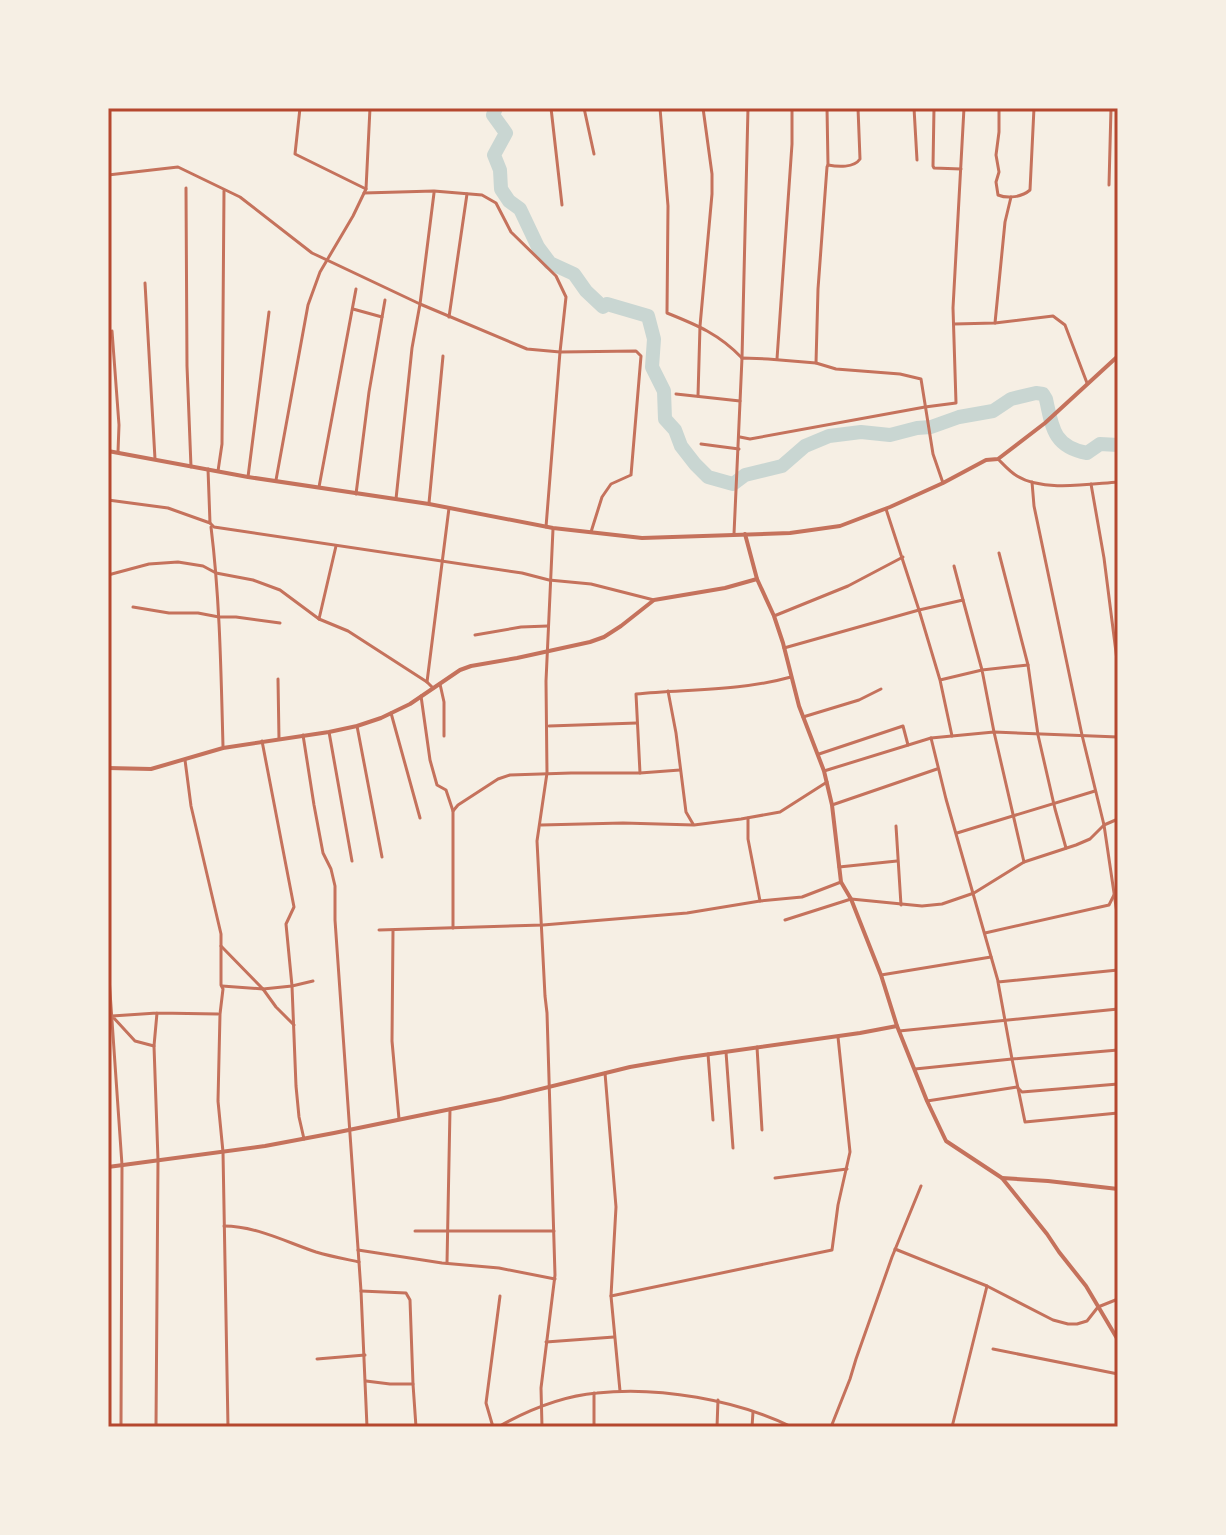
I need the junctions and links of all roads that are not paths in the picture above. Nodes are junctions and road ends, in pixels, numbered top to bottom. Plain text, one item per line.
1 (300, 108) edge
2 (370, 108) edge
3 (551, 108) edge
4 (584, 108) edge
5 (660, 108) edge
6 (703, 108) edge
7 (748, 108) edge
8 (792, 108) edge
9 (827, 108) edge
10 (858, 108) edge
11 (914, 108) edge
12 (934, 108) edge
13 (964, 108) edge
14 (999, 108) edge
15 (1034, 108) edge
16 (1111, 108) edge
17 (594, 154) dead end
18 (917, 160) dead end
19 (828, 165) junction
20 (961, 169) junction
21 (108, 175) edge
22 (1109, 185) dead end
23 (186, 188) dead end
24 (224, 191) junction
25 (365, 191) junction
26 (434, 191) junction
27 (467, 194) junction
28 (1011, 197) junction
29 (562, 205) dead end
30 (328, 260) junction
31 (145, 283) dead end
32 (356, 289) dead end
33 (385, 300) dead end
34 (420, 304) junction
35 (353, 309) junction
36 (269, 312) dead end
37 (382, 317) junction
38 (449, 317) junction
39 (995, 323) junction
40 (953, 324) junction
41 (700, 326) junction
42 (112, 331) dead end
43 (560, 352) junction
44 (443, 356) dead end
45 (1118, 356) edge
46 (742, 358) junction
47 (777, 359) junction
48 (816, 363) junction
49 (1087, 383) junction
50 (676, 394) dead end
51 (698, 396) junction
52 (741, 401) junction
53 (925, 407) junction
54 (740, 437) junction
55 (701, 444) dead end
56 (739, 449) junction
57 (108, 451) edge
58 (118, 452) junction
59 (155, 459) junction
60 (998, 459) junction
61 (191, 467) junction
62 (208, 469) junction
63 (218, 471) junction
64 (248, 477) junction
65 (276, 480) junction
66 (1032, 482) junction
67 (1118, 482) edge
68 (943, 483) junction
69 (1091, 484) junction
70 (319, 487) junction
71 (356, 494) junction
72 (396, 499) junction
73 (108, 500) edge
74 (429, 504) junction
75 (449, 508) junction
76 (886, 509) junction
77 (210, 523) junction
78 (550, 528) junction
79 (590, 533) junction
80 (734, 534) junction
81 (745, 534) junction
82 (336, 546) junction
83 (999, 553) dead end
84 (903, 557) junction
85 (443, 560) junction
86 (954, 566) dead end
87 (216, 573) junction
88 (108, 575) edge
89 (757, 579) junction
90 (549, 580) junction
91 (654, 600) junction
92 (963, 600) junction
93 (133, 607) dead end
94 (919, 610) junction
95 (774, 616) junction
96 (219, 617) junction
97 (319, 619) junction
98 (280, 623) dead end
99 (548, 626) junction
100 (475, 635) dead end
101 (784, 648) junction
102 (547, 651) junction
103 (1028, 665) junction
104 (1118, 668) edge
105 (982, 670) junction
106 (791, 677) junction
107 (278, 679) dead end
108 (940, 680) junction
109 (427, 682) junction
110 (440, 684) junction
111 (433, 688) junction
112 (881, 689) dead end
113 (668, 691) junction
114 (421, 696) junction
115 (391, 713) junction
116 (803, 717) junction
117 (637, 723) junction
118 (357, 726) junction
119 (548, 726) junction
120 (329, 732) junction
121 (994, 732) junction
122 (303, 735) junction
123 (1038, 735) junction
124 (1082, 735) junction
125 (444, 736) dead end
126 (952, 736) junction
127 (1118, 737) edge
128 (931, 738) junction
129 (279, 739) junction
130 (262, 741) junction
131 (908, 745) junction
132 (223, 748) junction
133 (818, 754) junction
134 (185, 760) junction
135 (108, 768) edge
136 (937, 769) junction
137 (680, 770) junction
138 (824, 771) junction
139 (547, 773) junction
140 (640, 773) junction
141 (827, 782) junction
142 (1095, 791) junction
143 (1054, 804) junction
144 (832, 805) junction
145 (453, 811) junction
146 (1014, 816) junction
147 (420, 818) dead end
148 (748, 818) junction
149 (1118, 819) edge
150 (540, 825) junction
151 (694, 825) junction
152 (1104, 825) junction
153 (896, 826) dead end
154 (955, 833) junction
155 (1066, 848) junction
156 (382, 857) dead end
157 (352, 861) dead end
158 (897, 861) junction
159 (1024, 862) junction
160 (839, 867) junction
161 (841, 882) junction
162 (1116, 892) edge
163 (974, 893) junction
164 (851, 899) junction
165 (760, 901) junction
166 (901, 905) junction
167 (785, 920) dead end
168 (1118, 920) edge
169 (543, 925) junction
170 (453, 928) junction
171 (379, 930) dead end
172 (393, 931) junction
173 (985, 933) junction
174 (221, 946) junction
175 (991, 957) junction
176 (108, 963) edge
177 (1118, 970) edge
178 (881, 975) junction
179 (313, 981) dead end
180 (998, 982) junction
181 (221, 985) junction
182 (292, 986) junction
183 (263, 989) junction
184 (1118, 1009) edge
185 (157, 1013) junction
186 (220, 1014) junction
187 (112, 1016) junction
188 (1006, 1021) junction
189 (294, 1025) junction
190 (898, 1028) junction
191 (838, 1037) junction
192 (154, 1046) junction
193 (757, 1047) junction
194 (1118, 1050) edge
195 (726, 1051) junction
196 (708, 1054) junction
197 (1012, 1059) junction
198 (915, 1069) junction
199 (605, 1073) junction
200 (1118, 1084) edge
201 (550, 1085) junction
202 (1017, 1087) junction
203 (927, 1101) junction
204 (450, 1109) junction
205 (1118, 1113) edge
206 (399, 1120) junction
207 (713, 1120) dead end
208 (349, 1130) junction
209 (762, 1130) dead end
210 (304, 1139) junction
211 (733, 1148) dead end
212 (223, 1152) junction
213 (158, 1160) junction
214 (122, 1165) junction
215 (108, 1167) edge
216 (847, 1169) junction
217 (775, 1178) dead end
218 (1002, 1178) junction
219 (921, 1186) dead end
220 (1118, 1189) edge
221 (224, 1226) junction
222 (415, 1231) dead end
223 (554, 1231) junction
224 (448, 1232) junction
225 (895, 1249) junction
226 (358, 1250) junction
227 (359, 1262) junction
228 (447, 1263) junction
229 (555, 1279) junction
230 (987, 1286) junction
231 (361, 1291) junction
232 (500, 1296) dead end
233 (611, 1296) junction
234 (1118, 1299) edge
235 (1098, 1307) junction
236 (1116, 1333) edge
237 (614, 1337) junction
238 (1118, 1340) edge
239 (546, 1342) junction
240 (993, 1349) dead end
241 (365, 1355) junction
242 (317, 1359) dead end
243 (1118, 1374) edge
244 (366, 1381) junction
245 (413, 1384) junction
246 (620, 1391) junction
247 (594, 1393) junction
248 (718, 1400) junction
249 (542, 1406) junction
250 (753, 1412) junction
251 (367, 1426) edge
252 (121, 1427) edge
253 (156, 1427) edge
254 (228, 1427) edge
255 (334, 1427) edge
256 (416, 1427) edge
257 (495, 1427) edge
258 (542, 1427) edge
259 (594, 1427) edge
260 (717, 1427) edge
261 (752, 1427) edge
262 (792, 1427) edge
263 (831, 1427) edge
264 (952, 1427) edge

1 - 25 street
2 - 25 street
3 - 29 street
4 - 17 street
5 - 41 street
6 - 41 street
7 - 46 street
8 - 47 street
9 - 19 street
10 - 19 street
11 - 18 street
12 - 20 street
13 - 20 street
14 - 28 street
15 - 28 street
16 - 22 street
19 - 48 street
20 - 40 street
21 - 24 street
23 - 61 street
24 - 30 street
24 - 63 street
25 - 26 street
25 - 30 street
26 - 27 street
26 - 34 street
27 - 38 street
27 - 43 street
28 - 39 street
30 - 34 street
30 - 65 street
31 - 59 street
32 - 35 street
33 - 37 street
34 - 38 street
34 - 72 street
35 - 37 street
35 - 70 street
36 - 64 street
37 - 71 street
38 - 43 street
39 - 40 street
39 - 49 street
40 - 53 street
41 - 46 street
41 - 51 street
42 - 58 street
43 - 78 street
43 - 79 street
44 - 74 street
45 - 49 street
46 - 47 street
46 - 52 street
47 - 48 street
48 - 53 street
49 - 60 street
50 - 51 street
51 - 52 street
52 - 54 street
53 - 54 street
53 - 68 street
54 - 56 street
55 - 56 street
56 - 80 street
57 - 58 street
58 - 59 street
59 - 61 street
60 - 66 street
60 - 68 street
61 - 62 street
62 - 63 street
62 - 77 street
63 - 64 street
64 - 65 street
65 - 70 street
66 - 69 street
66 - 124 street
67 - 69 street
68 - 76 street
69 - 104 street
70 - 71 street
71 - 72 street
72 - 74 street
73 - 77 street
74 - 75 street
75 - 78 street
75 - 85 street
76 - 81 street
76 - 84 street
77 - 82 street
77 - 87 street
78 - 79 street
78 - 90 street
79 - 80 street
80 - 81 street
81 - 89 street
82 - 85 street
82 - 97 street
83 - 103 street
84 - 94 street
84 - 95 street
85 - 90 street
85 - 109 street
86 - 92 street
87 - 88 street
87 - 96 street
87 - 97 street
89 - 91 street
89 - 95 street
90 - 91 street
90 - 99 street
91 - 102 street
92 - 94 street
92 - 105 street
93 - 96 street
94 - 101 street
94 - 108 street
95 - 101 street
96 - 98 street
96 - 132 street
97 - 109 street
99 - 100 street
99 - 102 street
101 - 106 street
102 - 110 street
102 - 119 street
103 - 105 street
103 - 123 street
105 - 108 street
105 - 121 street
106 - 113 street
106 - 116 street
107 - 129 street
108 - 126 street
109 - 111 street
110 - 111 street
110 - 125 street
111 - 114 street
112 - 116 street
113 - 117 street
113 - 137 street
114 - 115 street
114 - 145 street
115 - 118 street
115 - 147 street
116 - 133 street
117 - 119 street
117 - 140 street
118 - 120 street
118 - 156 street
119 - 139 street
120 - 122 street
120 - 157 street
121 - 123 street
121 - 126 street
121 - 146 street
122 - 129 street
122 - 208 street
123 - 124 street
123 - 143 street
124 - 127 street
124 - 142 street
126 - 128 street
128 - 131 street
128 - 136 street
129 - 130 street
130 - 132 street
130 - 182 street
131 - 133 street
131 - 138 street
132 - 134 street
133 - 138 street
134 - 135 street
134 - 174 street
136 - 144 street
136 - 154 street
137 - 140 street
137 - 151 street
138 - 141 street
139 - 140 street
139 - 145 street
139 - 150 street
141 - 144 street
141 - 148 street
142 - 143 street
142 - 152 street
143 - 146 street
143 - 155 street
144 - 160 street
145 - 170 street
146 - 154 street
146 - 159 street
148 - 151 street
148 - 165 street
149 - 152 street
150 - 151 street
150 - 169 street
152 - 155 street
152 - 162 street
153 - 158 street
154 - 163 street
155 - 159 street
158 - 160 street
158 - 166 street
159 - 163 street
160 - 161 street
161 - 164 street
161 - 165 street
162 - 168 street
162 - 173 street
163 - 166 street
163 - 173 street
164 - 166 street
164 - 167 street
164 - 178 street
165 - 169 street
169 - 170 street
169 - 201 street
170 - 172 street
171 - 172 street
172 - 206 street
173 - 175 street
174 - 181 street
174 - 183 street
175 - 178 street
175 - 180 street
176 - 187 street
177 - 180 street
178 - 190 street
179 - 182 street
180 - 188 street
181 - 183 street
181 - 186 street
182 - 183 street
182 - 189 street
183 - 189 street
184 - 188 street
185 - 186 street
185 - 187 street
185 - 192 street
186 - 212 street
187 - 192 street
187 - 214 street
188 - 190 street
188 - 197 street
189 - 210 street
190 - 191 street
190 - 198 street
191 - 193 street
191 - 216 street
192 - 213 street
193 - 195 street
193 - 209 street
194 - 197 street
195 - 196 street
195 - 211 street
196 - 199 street
196 - 207 street
197 - 198 street
197 - 202 street
198 - 203 street
199 - 201 street
199 - 233 street
200 - 202 street
201 - 204 street
201 - 223 street
202 - 203 street
202 - 205 street
203 - 218 street
204 - 206 street
204 - 224 street
206 - 208 street
208 - 210 street
208 - 226 street
210 - 212 street
212 - 213 street
212 - 221 street
213 - 214 street
213 - 253 street
214 - 215 street
214 - 252 street
216 - 217 street
216 - 233 street
218 - 220 street
218 - 235 street
219 - 225 street
221 - 227 street
221 - 254 street
222 - 224 street
223 - 224 street
223 - 229 street
224 - 228 street
225 - 230 street
225 - 263 street
226 - 227 street
226 - 228 street
227 - 231 street
228 - 229 street
229 - 239 street
230 - 235 street
230 - 264 street
231 - 241 street
231 - 245 street
232 - 257 street
233 - 237 street
234 - 235 street
235 - 236 street
236 - 238 street
237 - 239 street
237 - 246 street
239 - 249 street
240 - 243 street
241 - 242 street
241 - 244 street
244 - 245 street
244 - 251 street
245 - 256 street
246 - 247 street
246 - 248 street
247 - 249 street
247 - 259 street
248 - 250 street
248 - 260 street
249 - 257 street
249 - 258 street
250 - 261 street
250 - 262 street
251 - 255 street

